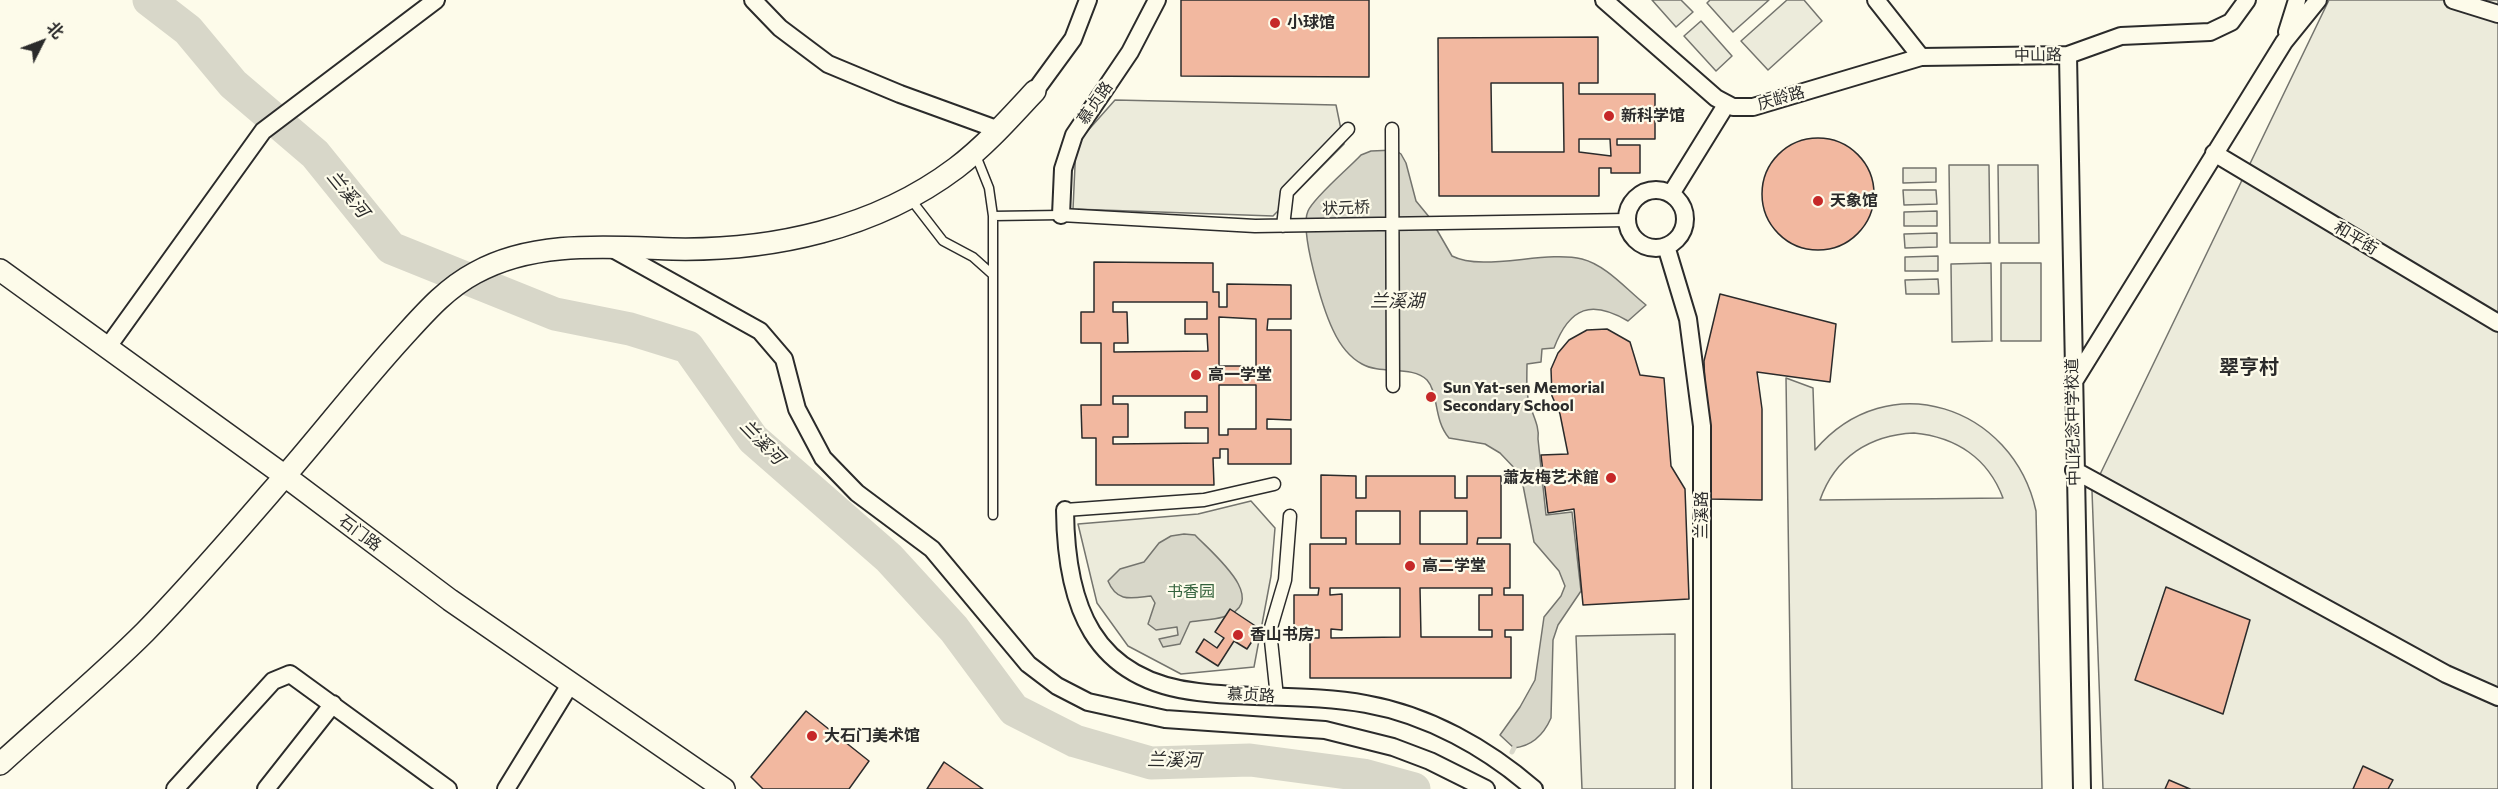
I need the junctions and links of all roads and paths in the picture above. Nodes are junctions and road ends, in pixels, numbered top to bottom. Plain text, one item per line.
1 (436, 0) edge
2 (753, 0) edge
3 (1088, 0) edge
4 (1157, 0) edge
5 (1604, 0) edge
6 (1876, 0) edge
7 (2247, 0) edge
8 (2297, 0) edge
9 (2318, 0) edge
10 (2453, 0) edge
11 (2498, 14) edge
12 (2284, 42) junction
13 (2068, 55) junction
14 (1921, 57) junction
15 (1035, 92) joint
16 (1726, 105) junction
17 (1348, 129) dead end
18 (1392, 129) dead end
19 (999, 130) junction
20 (975, 153) junction
21 (2214, 153) junction
22 (1671, 194) junction
23 (909, 197) junction
24 (1061, 214) junction
25 (993, 216) junction
26 (1627, 220) junction
27 (1392, 224) junction
28 (1283, 226) junction
29 (1666, 246) junction
30 (610, 247) junction
31 (0, 270) edge
32 (992, 274) junction
33 (2498, 323) edge
34 (107, 348) junction
35 (1393, 383) dead end
36 (2072, 383) junction
37 (2074, 470) junction
38 (285, 476) junction
39 (1274, 484) dead end
40 (1065, 510) joint
41 (993, 515) dead end
42 (1290, 516) dead end
43 (571, 683) junction
44 (1277, 697) junction
45 (2498, 697) edge
46 (333, 704) junction
47 (0, 764) edge
48 (175, 789) edge
49 (266, 789) edge
50 (448, 789) edge
51 (506, 789) edge
52 (724, 789) edge
53 (1486, 789) edge
54 (1534, 789) edge
55 (1702, 789) edge
56 (2082, 789) edge

1 - 34 street
2 - 19 street
3 - 15 street
4 - 24 street, 慕贞路
5 - 16 street
6 - 14 street
7 - 13 street, 中山路
8 - 12 street
9 - 12 street
10 - 11 street
12 - 21 street
13 - 14 street, 中山路
13 - 36 street, 中山纪念中学校道
14 - 16 street, 庆龄路
15 - 19 street
16 - 22 street
17 - 28 street
18 - 27 street, 状元桥
19 - 20 street
20 - 23 street
20 - 25 lane
21 - 33 street, 和平街
21 - 36 street
22 - 26 street
22 - 29 street
23 - 30 street
23 - 32 lane
24 - 25 lane
24 - 28 street, 状元桥
25 - 32 lane
26 - 27 street, 状元桥
26 - 29 street
27 - 28 street, 状元桥
27 - 35 street, 状元桥
29 - 55 street, 兰溪路
30 - 38 street
30 - 53 street
31 - 34 street, 石门路
32 - 41 lane
34 - 38 street, 石门路
36 - 37 street, 中山纪念中学校道
37 - 45 street
37 - 56 street, 中山纪念中学校道
38 - 43 street, 石门路
38 - 47 street
39 - 40 street
40 - 44 street, 慕贞路
42 - 44 street
43 - 51 street
43 - 52 street, 石门路
44 - 54 street, 慕贞路
46 - 48 street
46 - 49 street
46 - 50 street

